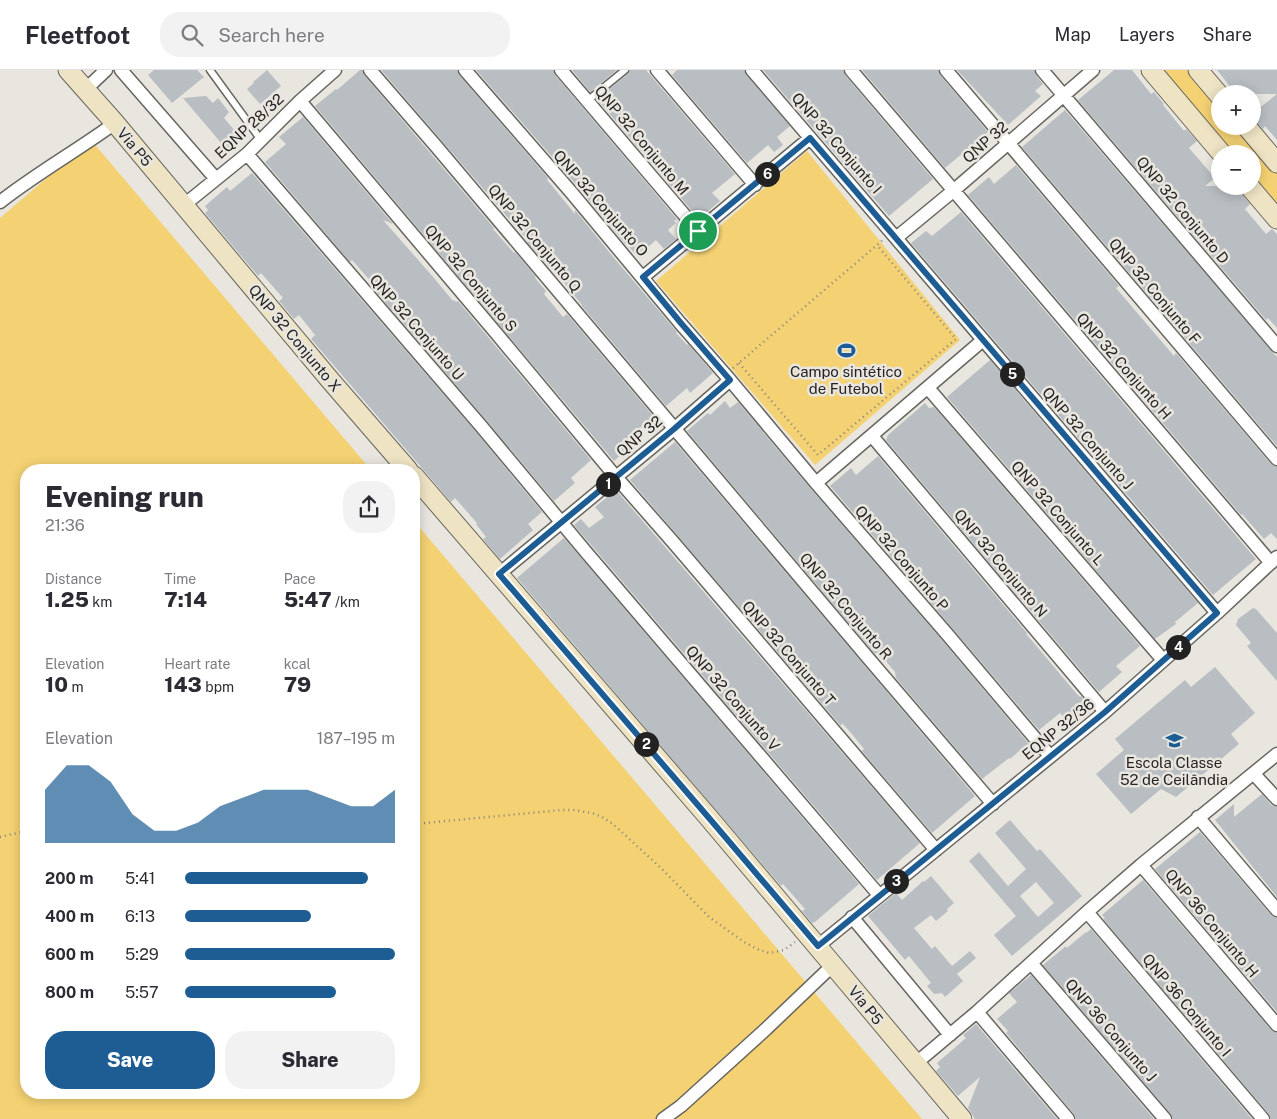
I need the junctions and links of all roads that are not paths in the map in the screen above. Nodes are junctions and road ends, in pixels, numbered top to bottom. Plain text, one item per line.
1 (68, 70) edge
2 (106, 70) edge
3 (121, 70) edge
4 (210, 70) edge
5 (335, 70) edge
6 (370, 70) edge
7 (465, 70) edge
8 (561, 70) edge
9 (624, 70) edge
10 (657, 70) edge
11 (752, 70) edge
12 (851, 70) edge
13 (946, 70) edge
14 (1042, 70) edge
15 (1093, 70) edge
16 (1150, 70) edge
17 (1198, 70) edge
18 (1211, 85) edge
19 (85, 90) junction
20 (1064, 96) junction
21 (300, 101) junction
22 (587, 101) junction
23 (115, 123) junction
24 (1254, 135) edge
25 (810, 138) junction
26 (261, 140) junction
27 (1009, 144) junction
28 (1214, 145) edge
29 (247, 154) junction
30 (1277, 163) edge
31 (216, 179) junction
32 (755, 184) junction
33 (953, 191) junction
34 (1257, 195) edge
35 (0, 202) edge
36 (184, 205) junction
37 (1277, 219) edge
38 (698, 231) junction
39 (896, 238) junction
40 (643, 277) junction
41 (983, 340) junction
42 (1277, 346) edge
43 (730, 380) junction
44 (928, 388) junction
45 (674, 429) junction
46 (872, 436) junction
47 (1277, 459) edge
48 (403, 464) edge
49 (616, 477) junction
50 (420, 483) edge
51 (816, 483) junction
52 (562, 522) junction
53 (1274, 560) edge
54 (499, 574) junction
55 (1217, 613) junction
56 (1163, 660) junction
57 (1105, 712) junction
58 (1277, 754) edge
59 (1050, 756) junction
60 (1254, 774) junction
61 (1277, 799) edge
62 (993, 804) junction
63 (1198, 818) junction
64 (936, 850) junction
65 (1141, 865) junction
66 (879, 895) junction
67 (1277, 910) edge
68 (1087, 912) junction
69 (852, 917) junction
70 (818, 946) junction
71 (1031, 963) junction
72 (833, 965) junction
73 (977, 1012) junction
74 (1277, 1025) edge
75 (950, 1035) junction
76 (915, 1064) junction
77 (663, 1119) edge
78 (962, 1119) edge
79 (1068, 1119) edge
80 (1165, 1119) edge
81 (1263, 1119) edge

1 - 19 street, Via P5
2 - 19 street
3 - 31 street
4 - 26 lane
5 - 21 street, EQNP 28/32
6 - 45 street, QNP 32 Conjunto Q
7 - 40 street, QNP 32 Conjunto O
8 - 22 street, QNP 32 Conjunto M
9 - 22 lane
10 - 32 street
11 - 25 street, QNP 32 Conjunto I
12 - 33 street, QNP 32 Conjunto H
13 - 27 street, QNP 32 Conjunto F
14 - 20 street, QNP 32 Conjunto D
15 - 20 street, QNP 32
16 - 28 street
17 - 18 street
19 - 23 street, Via P5
20 - 27 street, QNP 32
20 - 42 street, QNP 32 Conjunto D
21 - 26 street, EQNP 28/32
21 - 49 street, QNP 32 Conjunto S
22 - 38 street, QNP 32 Conjunto M
23 - 35 street
23 - 36 street, Via P5
24 - 30 street
25 - 32 street
25 - 39 street, QNP 32 Conjunto I
26 - 29 street, EQNP 28/32
27 - 33 street, QNP 32
27 - 47 street, QNP 32 Conjunto F
29 - 31 street, EQNP 28/32
29 - 52 street, QNP 32 Conjunto U
31 - 36 street, EQNP 28/32
32 - 38 street
33 - 39 street, QNP 32
33 - 53 street, QNP 32 Conjunto H
34 - 37 street
36 - 48 street, QNP 32 Conjunto X
38 - 40 street
39 - 41 street, QNP 32 Conjunto J
40 - 43 street, QNP 32 Conjunto O
41 - 44 street
41 - 55 street, QNP 32 Conjunto J
43 - 45 street, QNP 32
43 - 51 street, QNP 32 Conjunto P
44 - 46 street
44 - 56 street, QNP 32 Conjunto L
45 - 49 street, QNP 32
45 - 62 street, QNP 32 Conjunto R
46 - 51 street
46 - 57 street, QNP 32 Conjunto N
49 - 52 street, QNP 32
49 - 64 street, QNP 32 Conjunto T
50 - 54 street
51 - 59 street, QNP 32 Conjunto P
52 - 54 street, QNP 32
52 - 66 street, QNP 32 Conjunto V
53 - 55 street, EQNP 32/36
54 - 70 street, Via P5
55 - 56 street, EQNP 32/36
56 - 57 street, EQNP 32/36
57 - 59 street, EQNP 32/36
58 - 60 street
59 - 62 street, EQNP 32/36
60 - 61 street
60 - 63 street
62 - 64 street, EQNP 32/36
63 - 65 street
63 - 67 street
64 - 66 street, EQNP 32/36
65 - 68 street
65 - 74 street, QNP 36 Conjunto H
66 - 69 street, EQNP 32/36
68 - 71 street
68 - 81 street, QNP 36 Conjunto I
69 - 70 street, EQNP 32/36
69 - 75 street
70 - 72 street, Via P5
71 - 73 street
71 - 80 street, QNP 36 Conjunto J
72 - 76 street, Via P5
72 - 77 street
73 - 75 street
73 - 79 street
75 - 76 street
76 - 78 street, Via P5

